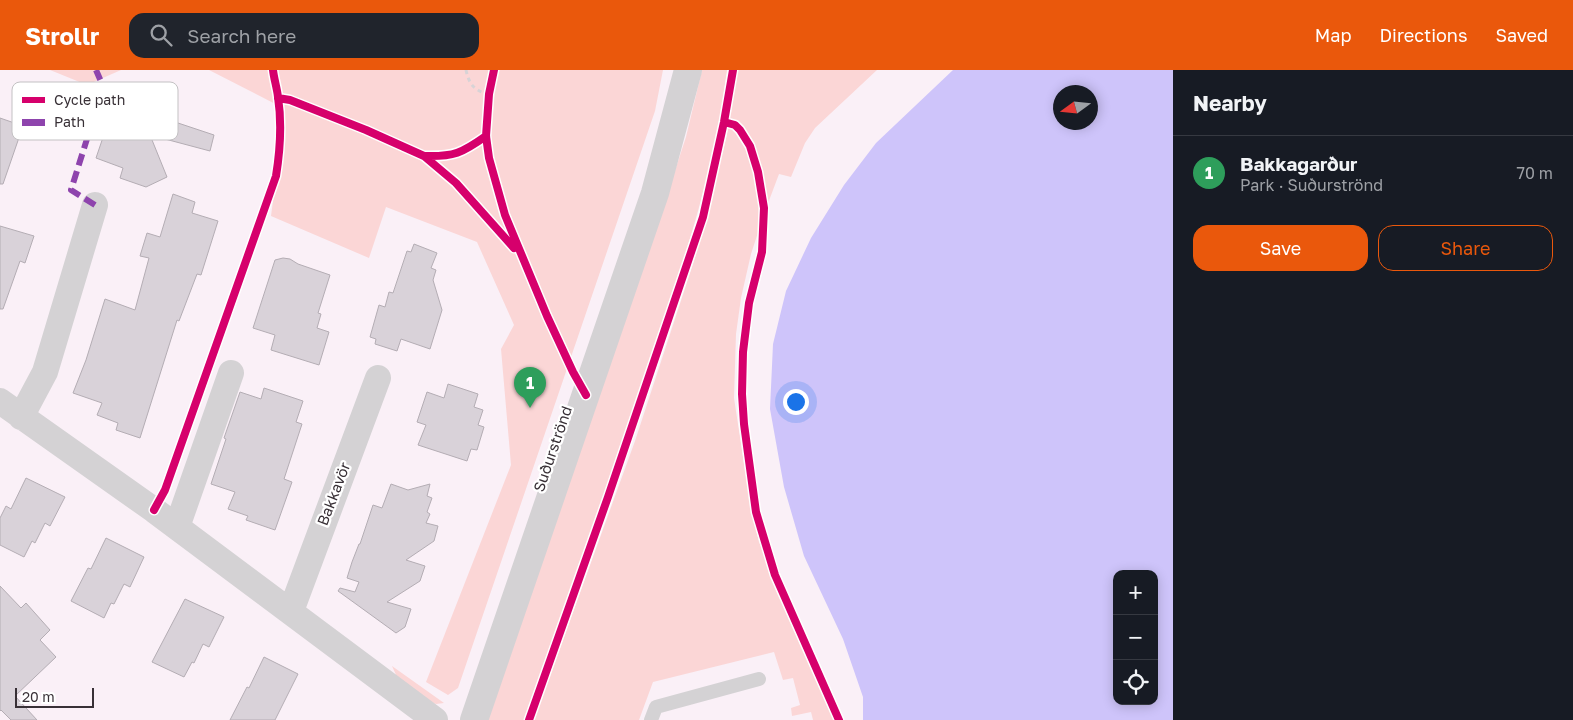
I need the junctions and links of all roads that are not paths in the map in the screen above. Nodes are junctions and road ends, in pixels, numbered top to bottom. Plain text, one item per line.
1 (688, 70) edge
2 (95, 205) dead end
3 (231, 374) dead end
4 (378, 378) dead end
5 (0, 401) edge
6 (21, 417) junction
7 (177, 527) junction
8 (290, 611) junction
9 (759, 679) dead end
10 (435, 720) edge
11 (474, 720) edge
12 (651, 720) edge

1 - 11 street, Suðurströnd
2 - 6 street
3 - 7 street
4 - 8 street, Bakkavör
5 - 6 street
6 - 7 street
7 - 8 street
8 - 10 street
9 - 12 lane

